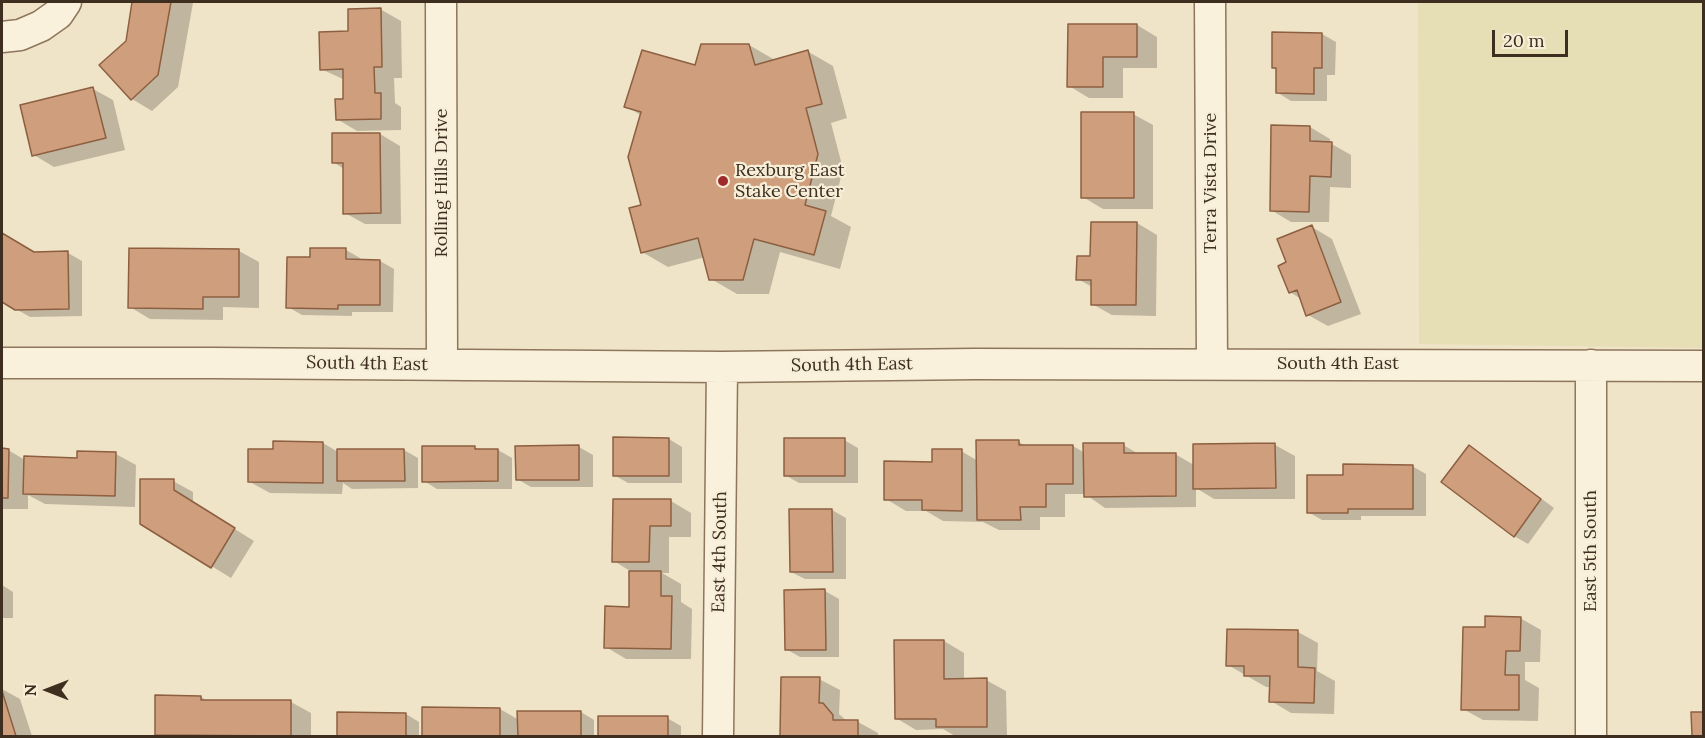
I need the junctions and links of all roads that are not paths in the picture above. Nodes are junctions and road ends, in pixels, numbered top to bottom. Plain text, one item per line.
1 (441, 2) edge
2 (1210, 2) edge
3 (66, 3) edge
4 (2, 37) edge
5 (2, 363) edge
6 (1212, 364) junction
7 (442, 365) junction
8 (1591, 365) junction
9 (1704, 366) edge
10 (722, 367) junction
11 (718, 736) edge
12 (1592, 736) edge

1 - 7 street, Rolling Hills Drive
2 - 6 street, Terra Vista Drive
3 - 4 street
5 - 7 street, South 4th East
6 - 8 street, South 4th East
6 - 10 street, South 4th East
7 - 10 street, South 4th East
8 - 9 street, South 4th East
8 - 12 street, East 5th South
10 - 11 street, East 4th South

